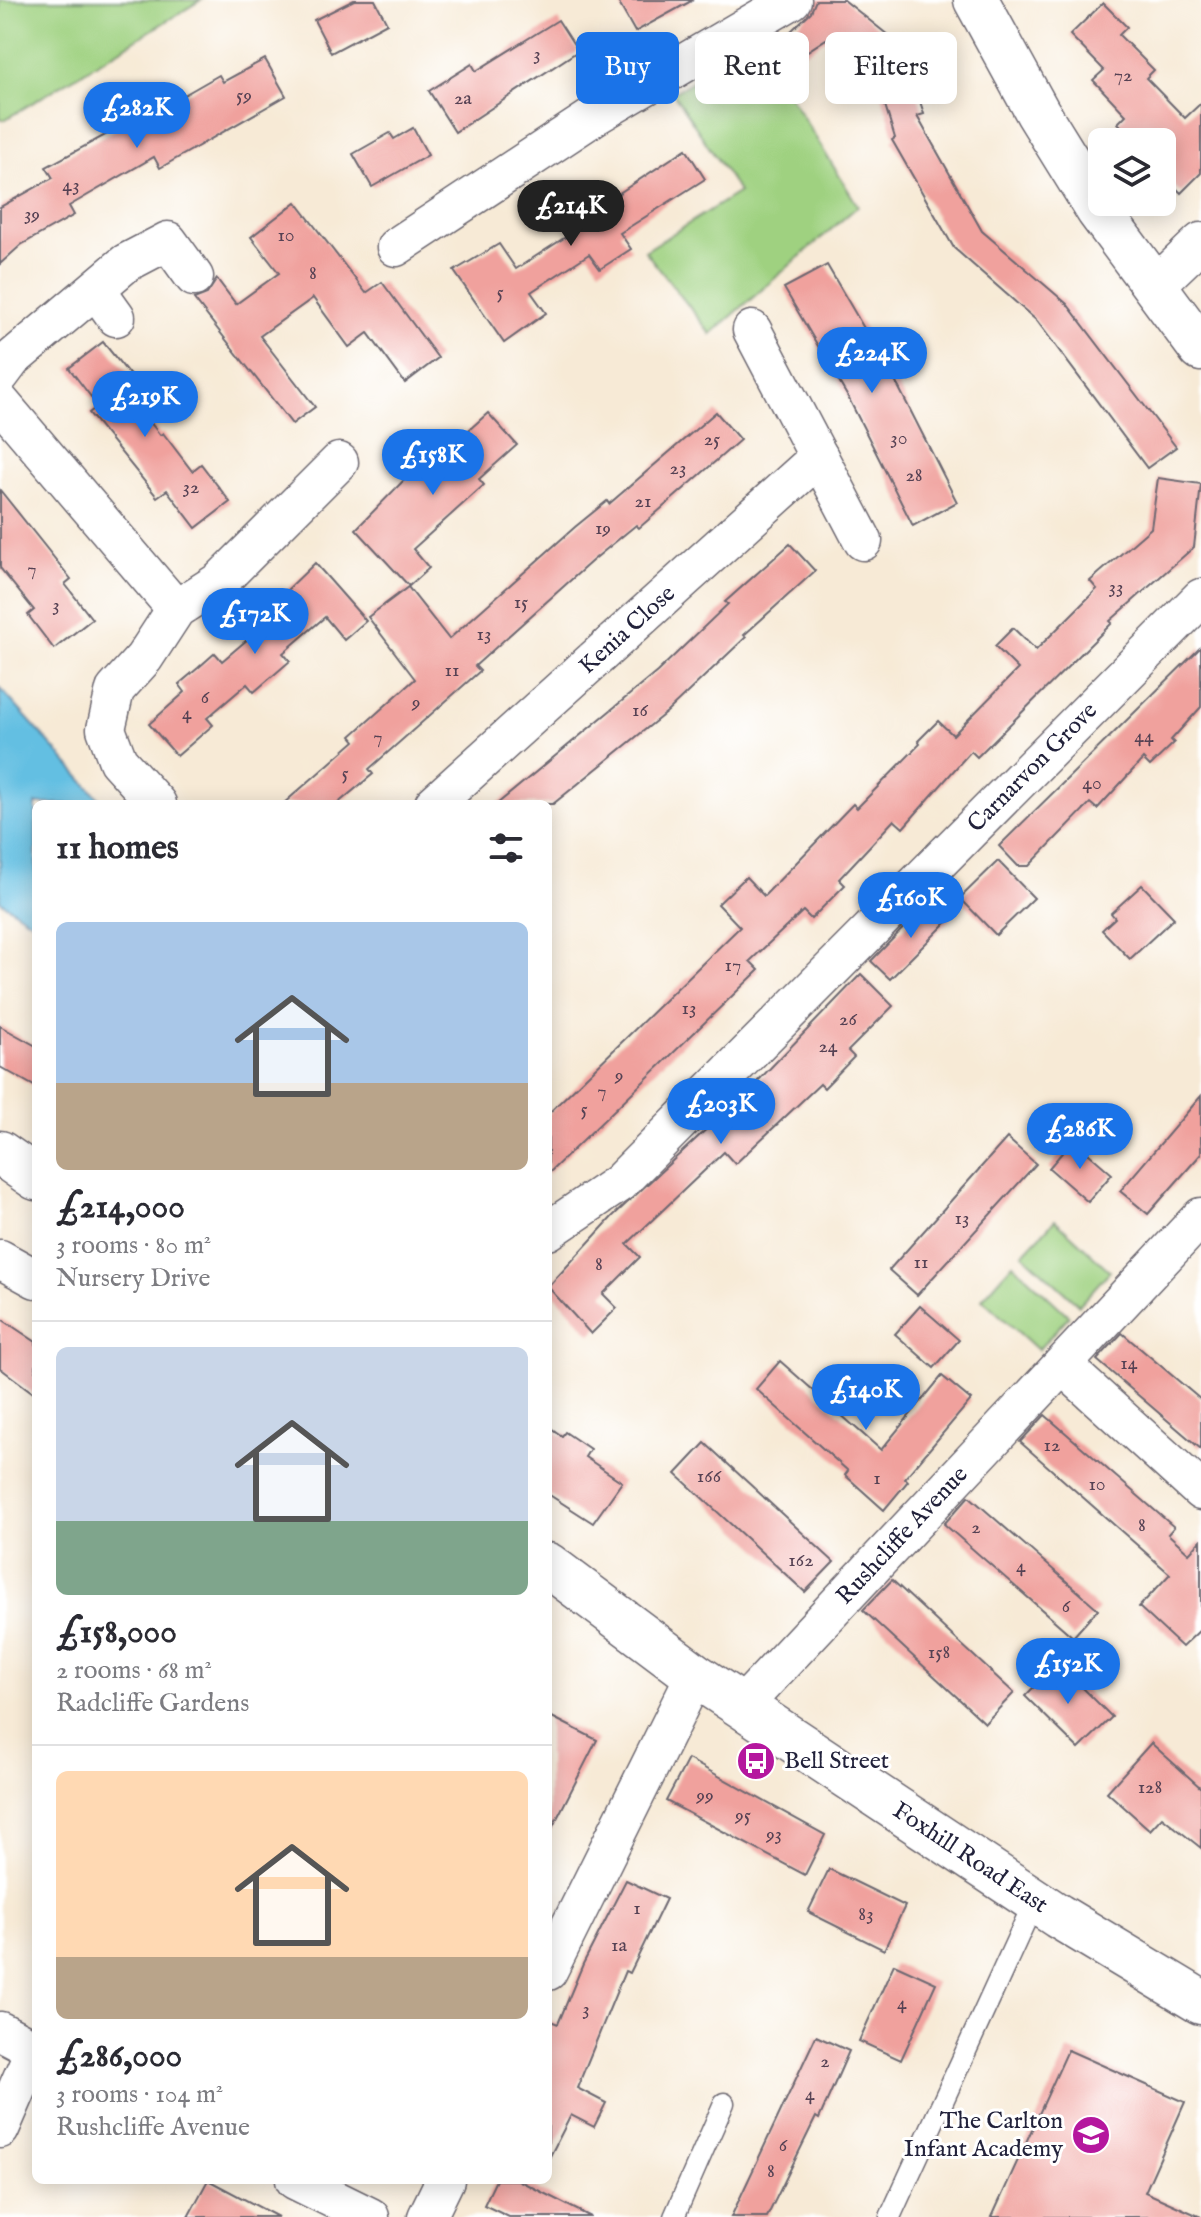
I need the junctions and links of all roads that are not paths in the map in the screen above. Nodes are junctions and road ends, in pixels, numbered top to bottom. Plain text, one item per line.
1 (792, 0) edge
2 (976, 0) edge
3 (1201, 242) edge
4 (396, 247) dead end
5 (194, 277) dead end
6 (1153, 288) junction
7 (752, 330) dead end
8 (1201, 349) edge
9 (0, 375) edge
10 (0, 402) edge
11 (819, 457) junction
12 (339, 462) dead end
13 (863, 541) dead end
14 (1201, 598) edge
15 (176, 609) junction
16 (153, 800) edge
17 (438, 800) edge
18 (0, 1153) edge
19 (32, 1175) edge
20 (1201, 1217) edge
21 (552, 1226) edge
22 (0, 1259) edge
23 (32, 1277) edge
24 (1062, 1365) junction
25 (1201, 1491) edge
26 (552, 1568) edge
27 (695, 1675) junction
28 (742, 1706) junction
29 (1035, 1900) junction
30 (552, 1963) edge
31 (1201, 2002) edge
32 (0, 2031) edge
33 (32, 2046) edge
34 (32, 2057) edge
35 (724, 2103) dead end
36 (0, 2129) edge
37 (303, 2184) edge
38 (443, 2184) edge
39 (370, 2217) edge
40 (427, 2217) edge
41 (674, 2217) edge
42 (890, 2217) edge

1 - 4 street
2 - 6 street
3 - 6 street
5 - 9 street
6 - 8 street
7 - 11 street
10 - 15 street
11 - 13 street
11 - 17 street, Kenia Close
12 - 15 street
14 - 21 street, Carnarvon Grove
15 - 16 street
18 - 19 street
20 - 24 street, Rushcliffe Avenue
22 - 23 street
24 - 25 street
24 - 28 street, Rushcliffe Avenue
26 - 27 street, Foxhill Road East
27 - 28 street, Foxhill Road East
27 - 30 street
28 - 29 street, Foxhill Road East
29 - 31 street, Foxhill Road East
29 - 42 lane
32 - 33 street
34 - 36 street
35 - 41 lane
37 - 39 street
38 - 40 street

